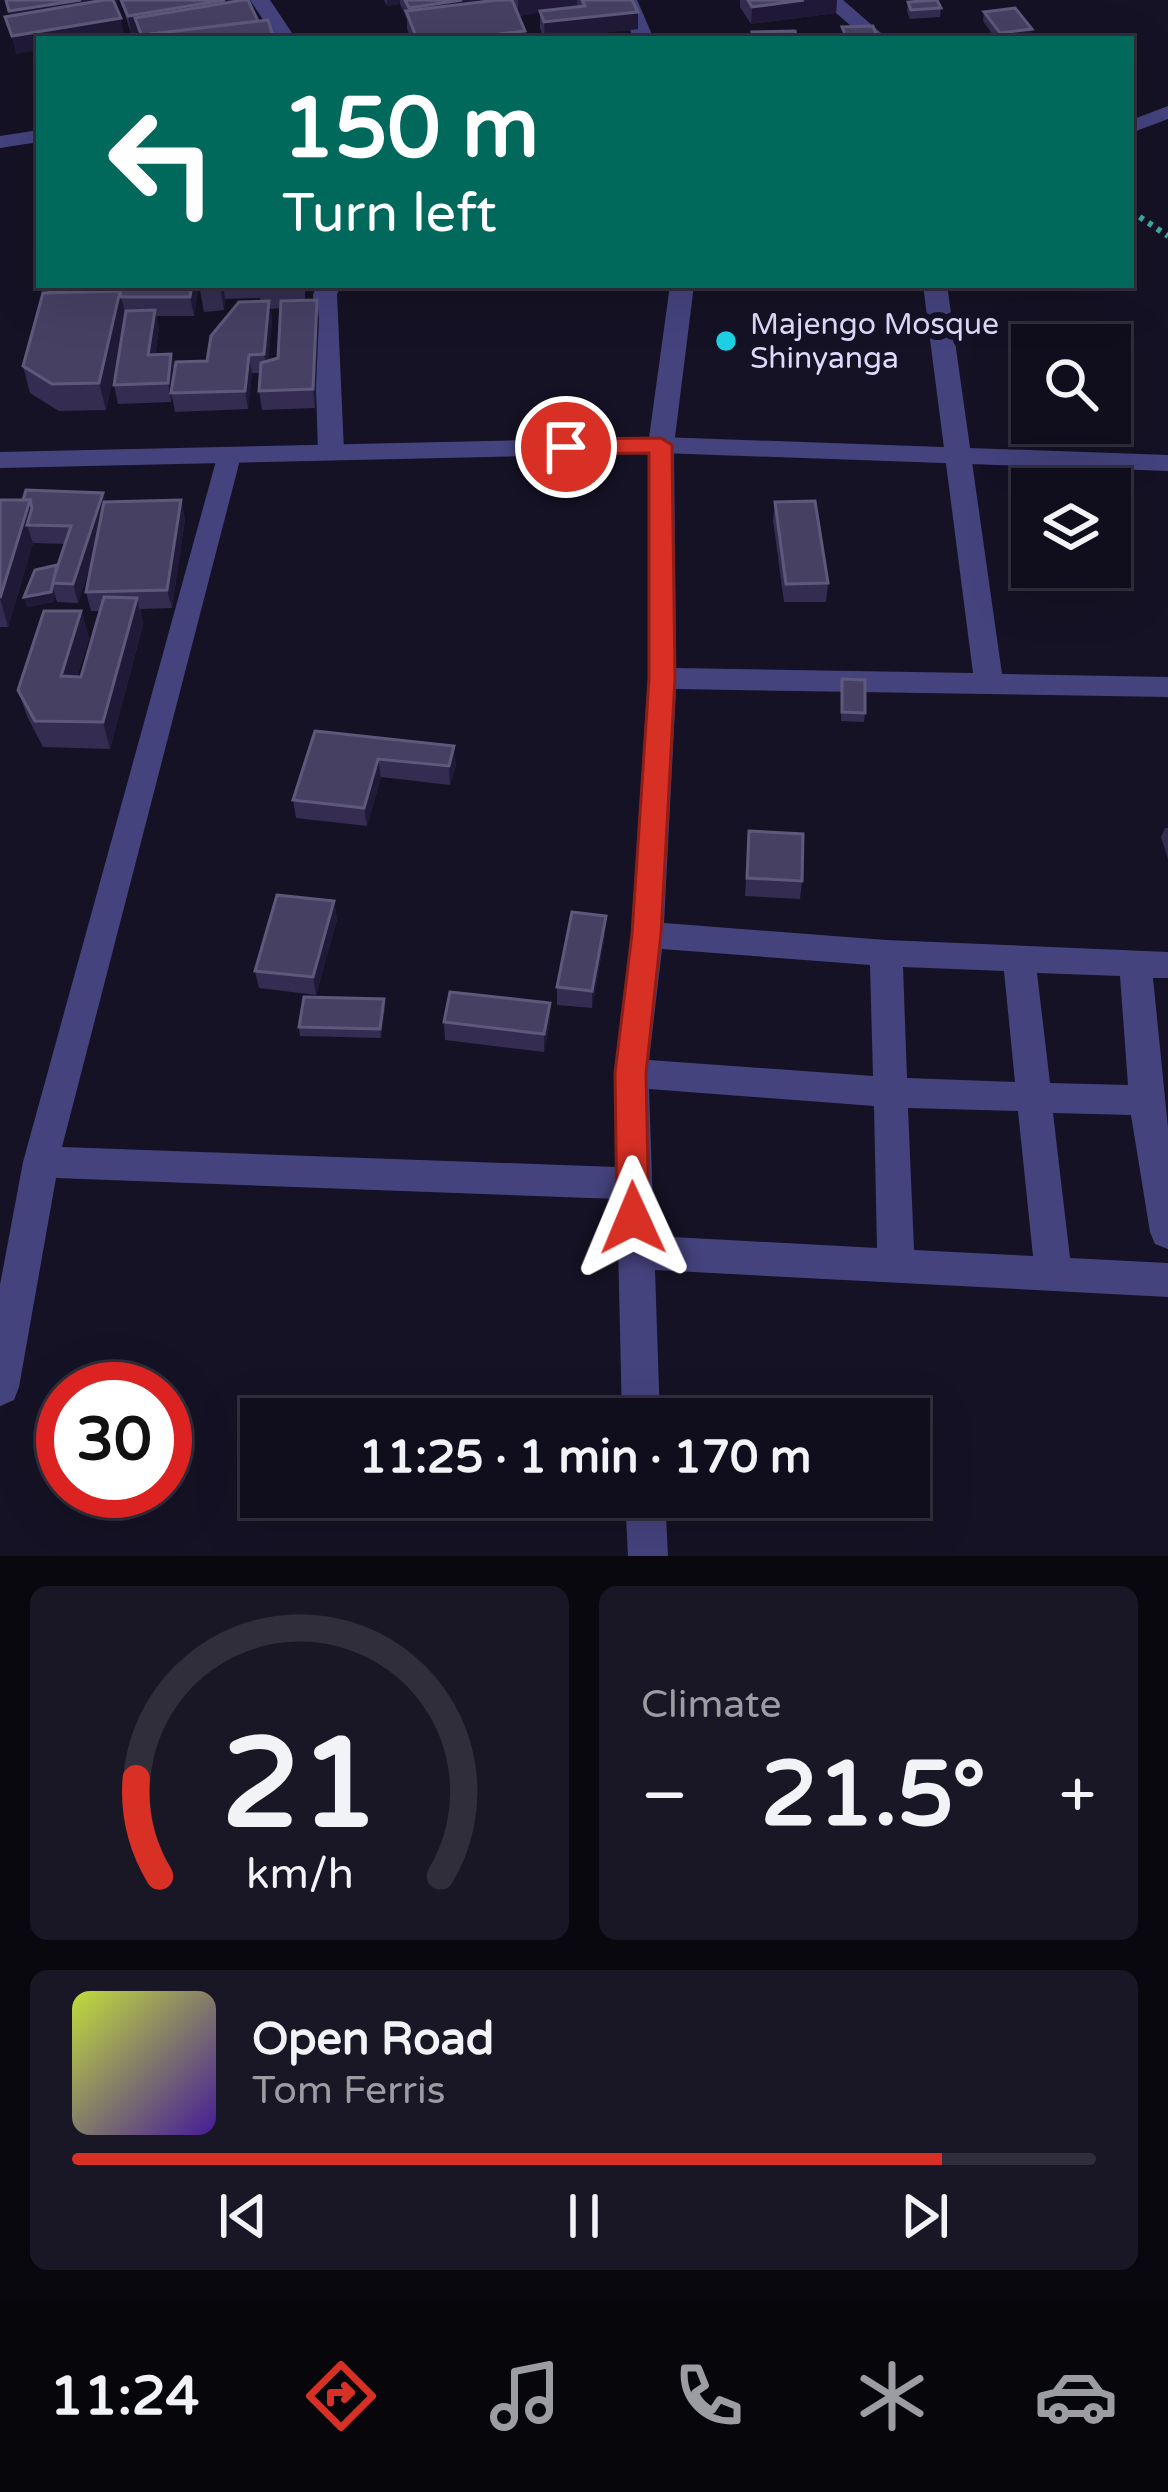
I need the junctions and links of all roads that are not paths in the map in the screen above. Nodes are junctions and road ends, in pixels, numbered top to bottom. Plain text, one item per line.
1 (260, 0) edge
2 (627, 0) edge
3 (832, 0) edge
4 (284, 36) edge
5 (643, 36) edge
6 (874, 36) edge
7 (1168, 112) edge
8 (1134, 125) edge
9 (36, 136) edge
10 (0, 142) edge
11 (328, 288) edge
12 (682, 288) edge
13 (934, 288) edge
14 (661, 445) junction
15 (331, 451) junction
16 (961, 454) junction
17 (228, 456) junction
18 (0, 460) edge
19 (1168, 463) edge
20 (662, 679) junction
21 (989, 686) junction
22 (1168, 687) edge
23 (647, 934) junction
24 (886, 953) junction
25 (1019, 959) junction
26 (1152, 964) edge
27 (631, 1073) junction
28 (888, 1092) junction
29 (1035, 1100) junction
30 (1146, 1101) junction
31 (633, 1184) junction
32 (24, 1188) edge
33 (1168, 1232) edge
34 (633, 1252) junction
35 (896, 1264) junction
36 (1053, 1272) junction
37 (1168, 1280) edge
38 (0, 1387) edge
39 (640, 1398) edge
40 (646, 1518) edge
41 (648, 1556) edge

1 - 4 street
2 - 5 street
3 - 6 street
7 - 8 street
9 - 10 street
11 - 15 street
12 - 14 street
13 - 16 street
14 - 15 street
14 - 16 street
14 - 20 street
15 - 17 street
16 - 19 street
16 - 21 street
17 - 18 street
17 - 32 street
20 - 21 street
20 - 23 street
21 - 22 street
23 - 24 street
23 - 27 street
24 - 25 street
24 - 28 street
25 - 26 street
25 - 29 street
26 - 30 street
27 - 28 street
27 - 31 street
28 - 29 street
28 - 35 street
29 - 30 street
29 - 36 street
30 - 33 street
31 - 32 street
31 - 34 street
32 - 38 street
34 - 35 street
34 - 39 street
35 - 36 street
36 - 37 street
40 - 41 street

